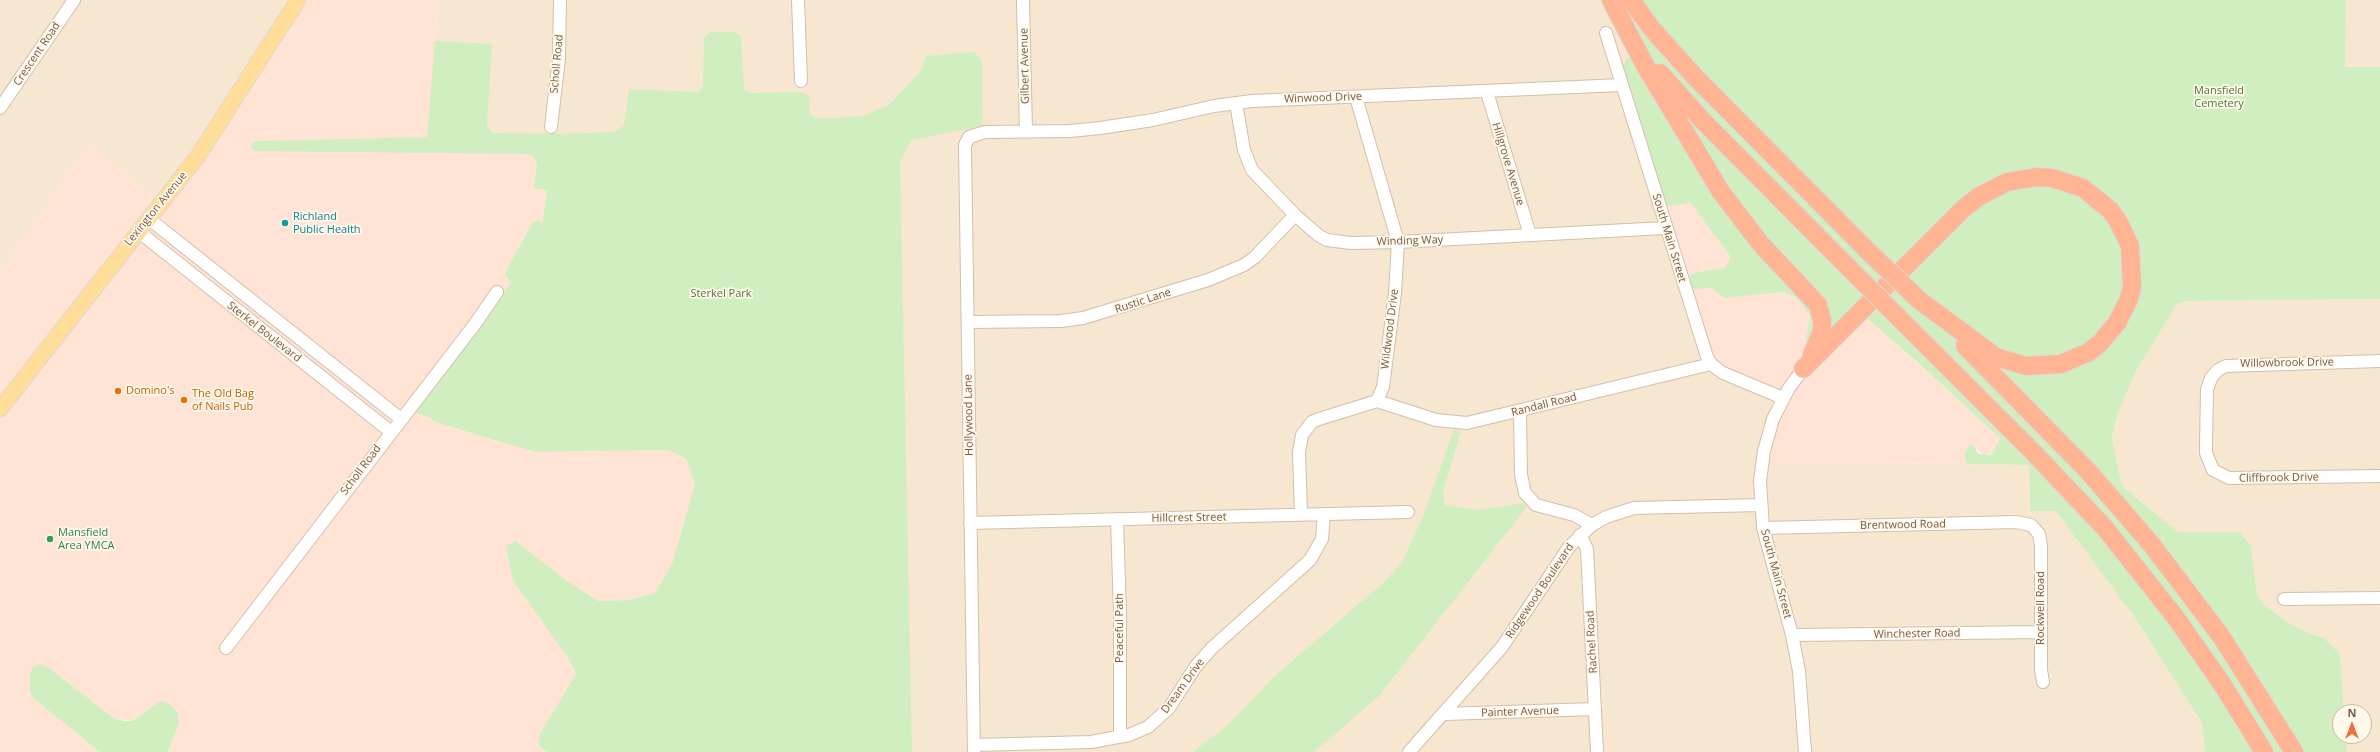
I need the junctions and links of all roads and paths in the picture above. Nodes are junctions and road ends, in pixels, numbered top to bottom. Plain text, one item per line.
1 (74, 0) edge
2 (298, 0) edge
3 (560, 0) edge
4 (798, 0) edge
5 (1023, 0) edge
6 (1611, 0) edge
7 (1631, 0) edge
8 (1624, 21) junction
9 (1606, 34) dead end
10 (801, 81) dead end
11 (1622, 85) junction
12 (1487, 92) junction
13 (1356, 97) junction
14 (1236, 103) junction
15 (0, 108) edge
16 (551, 127) dead end
17 (1026, 131) junction
18 (1295, 215) junction
19 (148, 218) junction
20 (1665, 228) junction
21 (138, 231) junction
22 (1530, 235) junction
23 (1398, 242) junction
24 (497, 292) dead end
25 (1919, 300) junction
26 (968, 322) junction
27 (2380, 361) edge
28 (1711, 364) junction
29 (1803, 369) junction
30 (2207, 390) joint
31 (1783, 398) junction
32 (1378, 401) junction
33 (0, 409) edge
34 (1520, 411) junction
35 (401, 418) junction
36 (391, 432) junction
37 (2380, 476) edge
38 (1760, 505) junction
39 (1408, 512) dead end
40 (1301, 514) junction
41 (1324, 514) junction
42 (1117, 519) junction
43 (970, 523) junction
44 (1592, 525) junction
45 (1763, 528) junction
46 (2039, 534) joint
47 (1580, 535) junction
48 (2380, 598) edge
49 (2284, 599) dead end
50 (2041, 632) junction
51 (1792, 635) junction
52 (226, 648) dead end
53 (2043, 682) dead end
54 (1595, 709) junction
55 (1445, 714) junction
56 (1120, 737) junction
57 (974, 749) edge
58 (1409, 752) edge
59 (1597, 752) edge
60 (1805, 752) edge
61 (2264, 752) edge
62 (2294, 752) edge

1 - 15 street, Crescent Road
2 - 19 main road, Lexington Avenue
3 - 16 street, Scholl Road
4 - 10 street
5 - 17 street, Gilbert Avenue
6 - 8 highway
7 - 25 highway, bridge
8 - 29 highway
8 - 61 highway, bridge
9 - 11 street, South Main Street
11 - 12 street, Winwood Drive
11 - 20 street, South Main Street
12 - 13 street, Winwood Drive
12 - 22 street, Hillgrove Avenue
13 - 14 street, Winwood Drive
13 - 23 street, Wildwood Drive
14 - 17 street, Winwood Drive
14 - 18 street, Winding Way
17 - 26 street, Hollywood Lane
18 - 23 street, Winding Way
18 - 26 street, Rustic Lane
19 - 21 main road, Lexington Avenue
19 - 35 street, Sterkel Boulevard
20 - 22 street, Winding Way
20 - 28 street, South Main Street
21 - 33 main road, Lexington Avenue
21 - 36 street, Sterkel Boulevard
22 - 23 street, Winding Way
23 - 32 street, Wildwood Drive
24 - 35 street, Scholl Road
25 - 29 highway
25 - 62 highway
26 - 43 street, Hollywood Lane
27 - 30 street, Willowbrook Drive
28 - 31 street
28 - 34 street, Randall Road
29 - 31 street, South Main Street
30 - 37 street, Cliffbrook Drive
31 - 38 street, South Main Street
32 - 34 street, Randall Road
32 - 40 street
34 - 44 street
35 - 36 street, Scholl Road
36 - 52 street, Scholl Road
38 - 44 street, Ridgewood Boulevard
38 - 45 street, South Main Street
39 - 41 street, Hillcrest Street
40 - 41 street, Hillcrest Street
40 - 42 street, Hillcrest Street
41 - 56 street, Dream Drive
42 - 43 street, Hillcrest Street
42 - 56 street, Peaceful Path
43 - 57 street, Hollywood Lane
44 - 47 street, Ridgewood Boulevard
45 - 46 street, Brentwood Road
45 - 51 street, South Main Street
46 - 50 street, Rockwell Road
47 - 54 street, Rachel Road
47 - 55 street, Ridgewood Boulevard
48 - 49 street
50 - 51 street, Winchester Road
50 - 53 street, Rockwell Road
51 - 60 street, South Main Street
54 - 55 street, Painter Avenue
54 - 59 street, Rachel Road
55 - 58 street, Ridgewood Boulevard
56 - 57 street, Dream Drive

